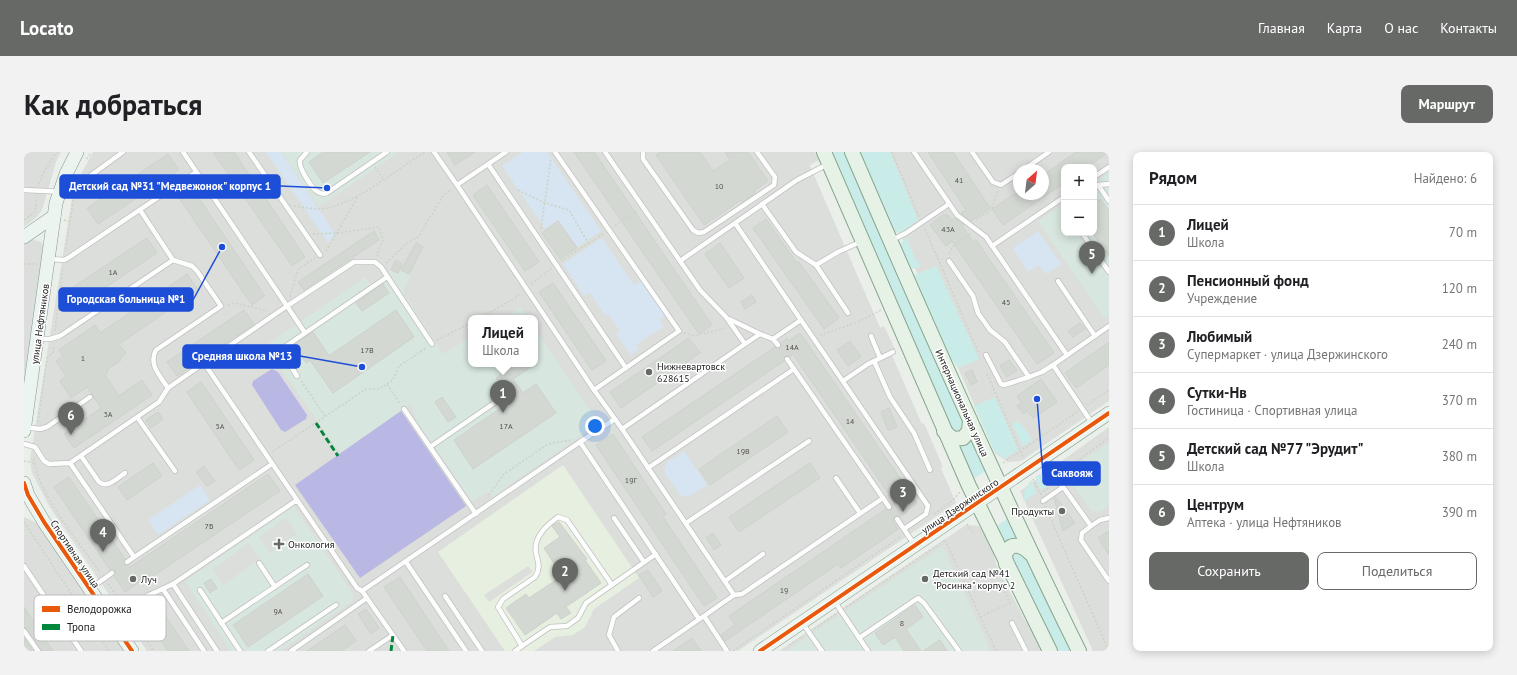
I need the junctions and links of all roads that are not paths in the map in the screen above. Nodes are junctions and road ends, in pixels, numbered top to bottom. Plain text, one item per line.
1 (77, 152) edge
2 (123, 152) edge
3 (183, 152) edge
4 (249, 152) edge
5 (307, 152) edge
6 (387, 152) edge
7 (434, 152) edge
8 (506, 152) edge
9 (555, 152) edge
10 (605, 152) edge
11 (643, 152) edge
12 (757, 152) edge
13 (852, 152) edge
14 (914, 152) edge
15 (972, 152) edge
16 (1049, 152) edge
17 (826, 158) edge
18 (488, 164) junction
19 (1032, 164) edge
20 (1109, 167) edge
21 (196, 172) junction
22 (1097, 175) edge
23 (1013, 176) edge
24 (1109, 184) edge
25 (457, 185) junction
26 (1097, 187) edge
27 (1097, 188) edge
28 (24, 190) edge
29 (59, 192) junction
30 (1061, 199) edge
31 (1109, 201) edge
32 (762, 204) junction
33 (949, 204) junction
34 (140, 210) junction
35 (54, 216) junction
36 (735, 223) junction
37 (1084, 236) edge
38 (25, 237) edge
39 (863, 241) junction
40 (890, 241) junction
41 (992, 246) junction
42 (49, 254) junction
43 (320, 255) dead end
44 (174, 260) junction
45 (948, 260) road end
46 (680, 261) junction
47 (816, 265) junction
48 (1109, 272) edge
49 (387, 277) junction
50 (1058, 280) dead end
51 (287, 306) junction
52 (848, 313) dead end
53 (726, 317) junction
54 (801, 320) junction
55 (1109, 326) edge
56 (305, 333) junction
57 (760, 334) junction
58 (871, 336) dead end
59 (1095, 336) junction
60 (38, 338) junction
61 (774, 339) junction
62 (432, 344) road end
63 (744, 344) junction
64 (778, 345) dead end
65 (893, 352) dead end
66 (986, 355) dead end
67 (1067, 355) junction
68 (787, 358) dead end
69 (880, 358) junction
70 (874, 361) junction
71 (204, 363) junction
72 (1052, 365) junction
73 (626, 368) junction
74 (794, 369) junction
75 (297, 376) road end
76 (1029, 377) junction
77 (843, 381) junction
78 (168, 388) junction
79 (594, 390) junction
80 (90, 397) dead end
81 (503, 397) dead end
82 (26, 402) edge
83 (404, 409) road end
84 (1109, 413) edge
85 (137, 417) junction
86 (615, 419) junction
87 (970, 420) junction
88 (1092, 424) junction
89 (29, 429) edge
90 (622, 429) junction
91 (944, 430) junction
92 (809, 441) dead end
93 (580, 442) junction
94 (24, 444) edge
95 (430, 447) junction
96 (80, 456) junction
97 (1044, 458) junction
98 (70, 463) junction
99 (272, 464) junction
100 (648, 468) junction
101 (930, 470) dead end
102 (174, 471) dead end
103 (125, 472) dead end
104 (836, 478) dead end
105 (24, 483) edge
106 (1063, 487) junction
107 (1001, 488) junction
108 (883, 498) junction
109 (297, 500) junction
110 (1043, 501) road end
111 (977, 504) junction
112 (889, 507) dead end
113 (24, 510) edge
114 (860, 513) junction
115 (476, 514) junction
116 (614, 518) dead end
117 (1109, 518) edge
118 (897, 519) dead end
119 (44, 522) junction
120 (686, 524) junction
121 (1091, 526) junction
122 (906, 531) junction
123 (916, 546) junction
124 (1030, 553) junction
125 (656, 554) junction
126 (763, 554) dead end
127 (134, 557) junction
128 (127, 562) dead end
129 (406, 562) junction
130 (644, 562) junction
131 (259, 563) dead end
132 (1006, 564) junction
133 (307, 565) dead end
134 (24, 566) edge
135 (112, 573) dead end
136 (725, 581) junction
137 (1109, 581) edge
138 (173, 584) junction
139 (612, 585) junction
140 (275, 587) junction
141 (89, 589) junction
142 (163, 589) junction
143 (200, 590) dead end
144 (362, 591) junction
145 (44, 595) edge
146 (93, 595) edge
147 (149, 595) edge
148 (734, 595) junction
149 (445, 596) dead end
150 (368, 598) junction
151 (639, 598) dead end
152 (336, 605) dead end
153 (837, 606) junction
154 (702, 618) junction
155 (221, 623) junction
156 (1012, 623) dead end
157 (806, 627) junction
158 (24, 631) edge
159 (393, 635) junction
160 (859, 638) junction
161 (75, 641) edge
162 (125, 641) edge
163 (522, 646) junction
164 (1048, 650) edge
165 (38, 651) edge
166 (82, 651) edge
167 (132, 651) edge
168 (204, 651) edge
169 (217, 651) edge
170 (240, 651) edge
171 (268, 651) edge
172 (291, 651) edge
173 (369, 651) edge
174 (404, 651) edge
175 (466, 651) edge
176 (482, 651) edge
177 (515, 651) edge
178 (618, 651) edge
179 (653, 651) edge
180 (727, 651) edge
181 (760, 651) edge
182 (822, 651) edge
183 (868, 651) edge
184 (959, 651) edge
185 (1026, 651) edge
186 (1079, 651) edge

1 - 29 street, улица Нефтяников
2 - 29 lane
3 - 21 lane
4 - 43 lane
5 - 6 lane
7 - 25 lane
8 - 18 lane
9 - 73 lane
10 - 46 lane
11 - 12 lane
13 - 40 main road, Интернациональная улица
14 - 33 lane
15 - 23 lane
16 - 19 lane
17 - 32 lane
17 - 39 main road
18 - 25 lane
18 - 73 lane
20 - 22 lane
21 - 34 lane
21 - 51 lane
24 - 26 lane
25 - 79 lane
27 - 31 lane
28 - 29 lane
29 - 35 street, улица Нефтяников
30 - 41 lane
32 - 36 lane
32 - 47 lane
33 - 40 lane
33 - 41 lane
34 - 42 lane
34 - 44 lane
35 - 38 street
35 - 42 street, улица Нефтяников
36 - 46 lane
36 - 54 lane
37 - 48 lane
38 - 42 street
39 - 47 lane
39 - 91 main road
40 - 87 main road, Интернациональная улица
41 - 67 lane
42 - 60 street, улица Нефтяников
44 - 60 lane
44 - 78 lane
45 - 76 lane
46 - 53 lane
47 - 52 lane
49 - 51 lane
49 - 56 lane
49 - 62 lane
50 - 59 lane
51 - 56 lane
51 - 71 lane
53 - 57 lane
53 - 63 lane
54 - 61 lane
54 - 77 lane
55 - 59 lane
56 - 75 lane
57 - 61 lane
57 - 63 lane
58 - 69 lane
59 - 67 lane
60 - 82 street, улица Нефтяников
61 - 64 lane
63 - 90 lane
65 - 69 lane
66 - 76 lane
67 - 72 lane
68 - 74 lane
69 - 70 lane
70 - 77 lane
70 - 101 lane
71 - 78 lane
71 - 99 lane
72 - 76 lane
72 - 88 lane
73 - 79 lane
74 - 100 lane
74 - 108 lane
77 - 122 lane
78 - 85 lane
79 - 86 lane
80 - 89 lane
81 - 95 lane
82 - 89 street, улица Нефтяников
83 - 95 lane
84 - 88 street, улица Дзержинского
85 - 96 lane
85 - 102 lane
86 - 90 lane
86 - 93 lane
87 - 91 main road
87 - 107 main road, Интернациональная улица
88 - 97 street, улица Дзержинского
90 - 100 lane
91 - 111 main road
92 - 120 lane
93 - 115 lane
93 - 125 lane
94 - 98 lane
95 - 115 lane
96 - 98 lane
96 - 103 lane
97 - 106 lane
97 - 107 street, улица Дзержинского
98 - 127 lane
99 - 109 lane
99 - 127 lane
100 - 120 lane
104 - 114 lane
105 - 119 street, Спортивная улица
106 - 110 lane
106 - 121 lane
107 - 111 street, улица Дзержинского
107 - 124 main road, Интернациональная улица
108 - 112 lane
108 - 114 lane
109 - 138 lane
109 - 144 lane
111 - 123 street, улица Дзержинского
111 - 132 main road
113 - 119 street
114 - 148 lane
115 - 129 lane
116 - 130 lane
117 - 121 lane
118 - 122 lane
119 - 141 street, Спортивная улица
120 - 136 lane
121 - 137 lane
122 - 123 lane
123 - 153 street, улица Дзержинского
124 - 132 main road
124 - 186 main road, Интернациональная улица
125 - 130 lane
125 - 154 lane
126 - 136 lane
127 - 128 lane
129 - 144 lane
129 - 175 lane
130 - 139 lane
131 - 140 lane
132 - 164 main road
133 - 140 lane
134 - 145 lane
135 - 141 lane
136 - 148 lane
138 - 142 lane
138 - 169 lane
139 - 163 lane
139 - 163 lane
140 - 155 lane
141 - 146 street, Спортивная улица
142 - 147 lane
142 - 168 lane
143 - 155 lane
144 - 150 lane
148 - 154 lane
149 - 176 lane
150 - 159 lane
150 - 172 lane
151 - 178 lane
152 - 171 lane
153 - 157 street, улица Дзержинского
153 - 160 lane
154 - 179 lane
154 - 180 lane
155 - 170 lane
156 - 185 lane
157 - 181 street, улица Дзержинского
157 - 182 lane
158 - 165 lane
159 - 173 lane
159 - 174 lane
160 - 183 lane
160 - 184 lane
161 - 166 lane
162 - 167 street, Спортивная улица
163 - 177 lane

